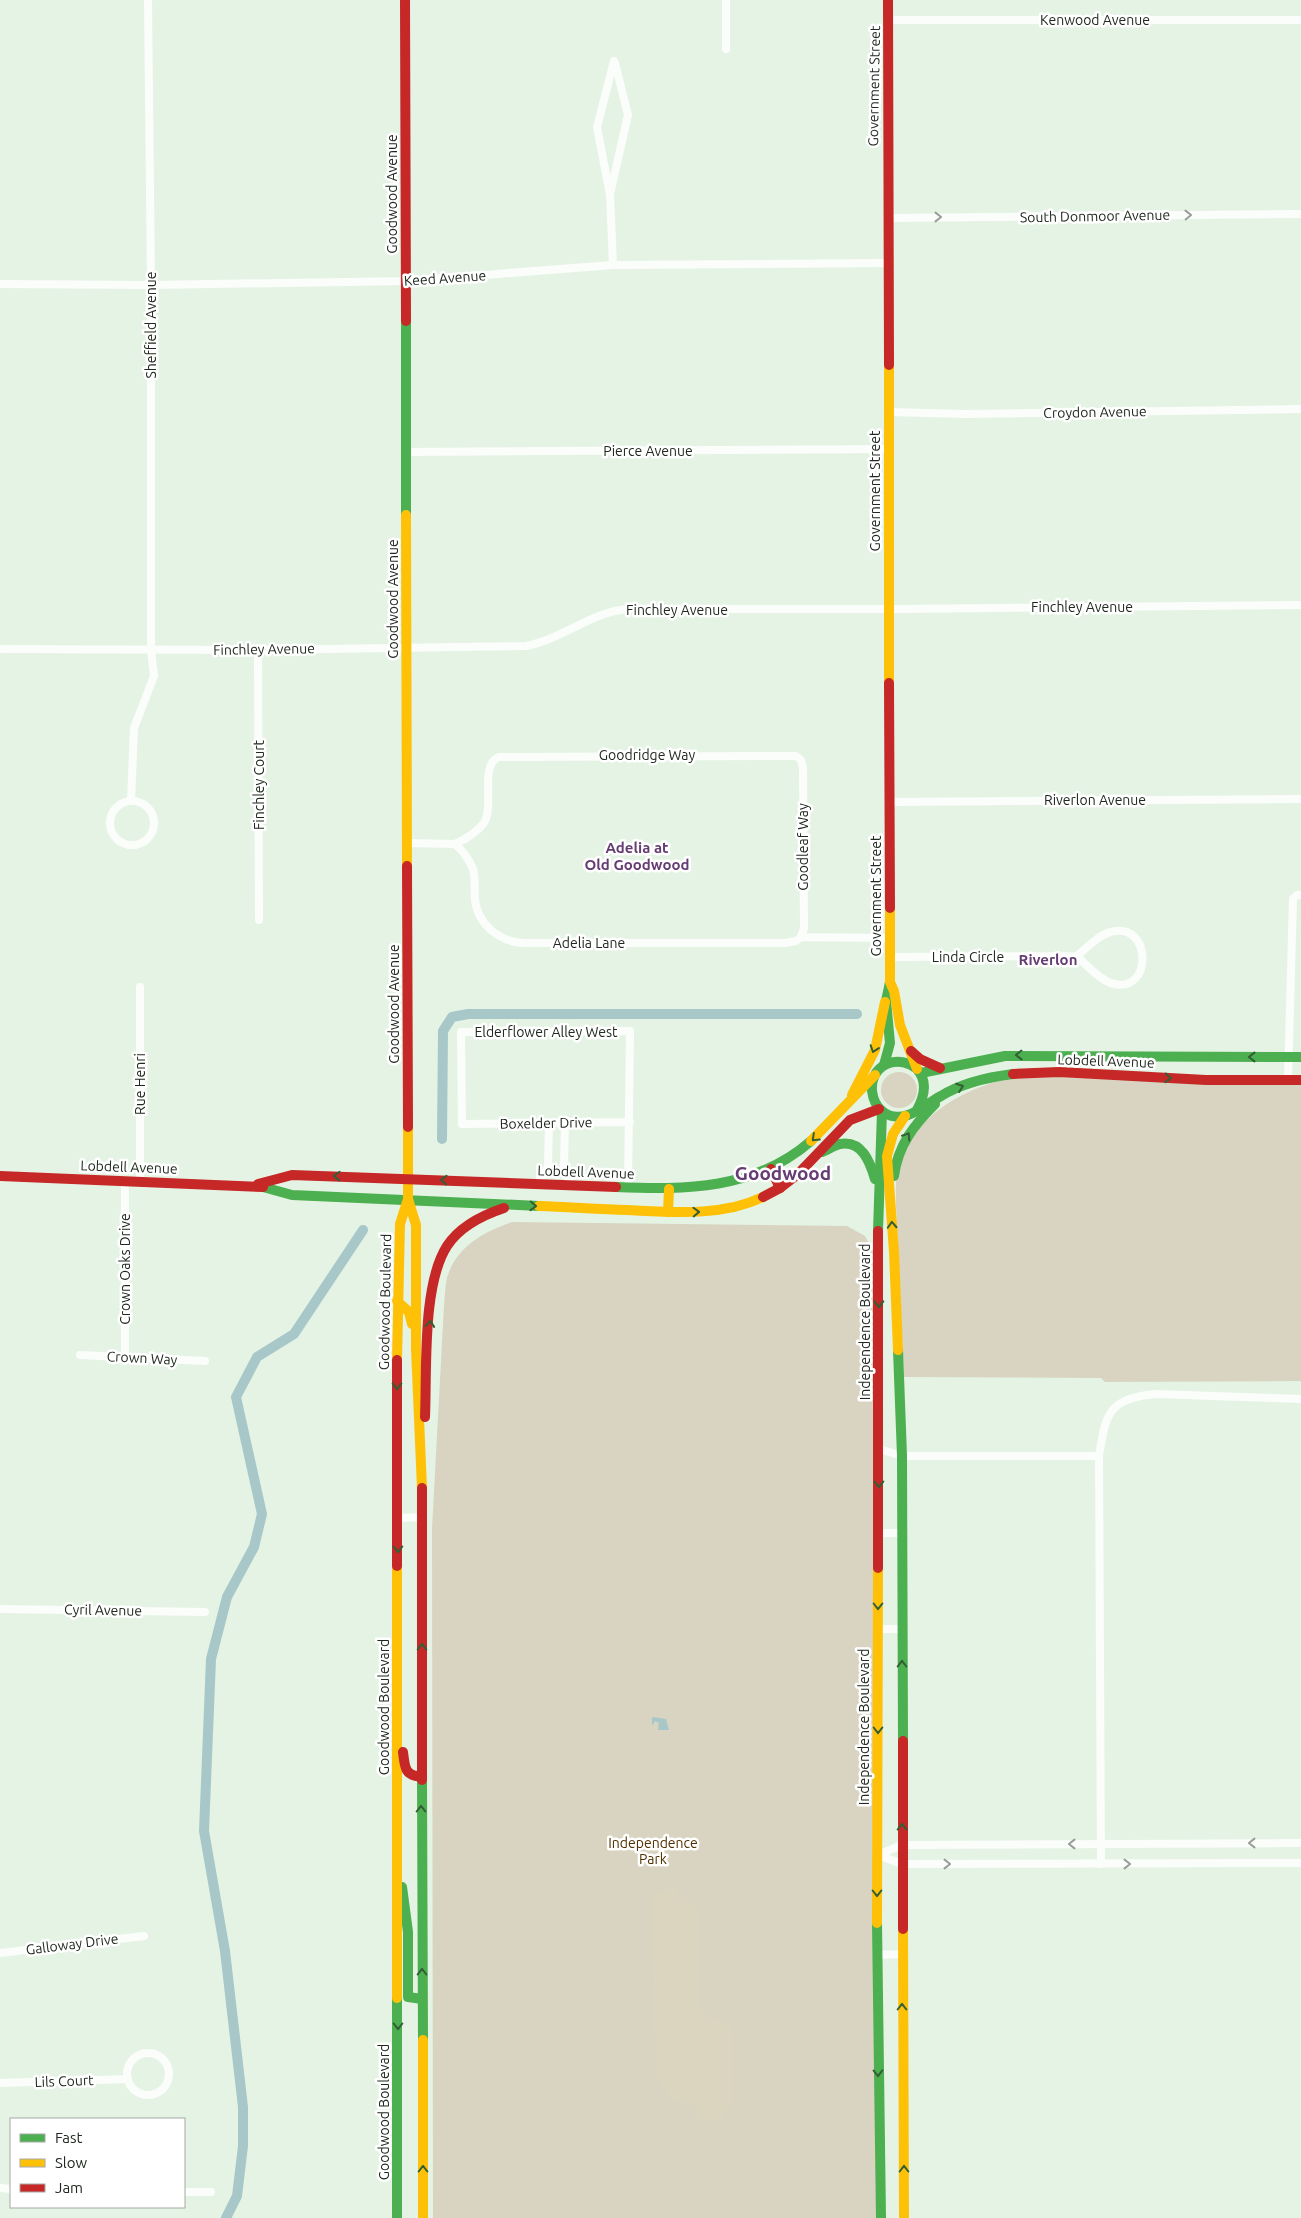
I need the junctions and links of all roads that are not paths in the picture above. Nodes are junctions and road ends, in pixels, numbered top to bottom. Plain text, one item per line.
1 (148, 0) edge
2 (405, 0) edge
3 (726, 0) edge
4 (888, 0) edge
5 (888, 20) junction
6 (1301, 20) edge
7 (726, 49) dead end
8 (610, 195) junction
9 (1301, 214) edge
10 (889, 218) junction
11 (889, 263) junction
12 (613, 266) junction
13 (406, 281) junction
14 (0, 284) edge
15 (151, 285) junction
16 (1301, 409) edge
17 (889, 412) junction
18 (889, 449) junction
19 (406, 452) junction
20 (1301, 605) edge
21 (889, 609) junction
22 (408, 647) junction
23 (0, 649) edge
24 (151, 650) junction
25 (258, 650) junction
26 (799, 757) joint
27 (1301, 799) edge
28 (131, 801) junction
29 (890, 802) junction
30 (408, 843) junction
31 (455, 844) junction
32 (1301, 895) edge
33 (259, 920) dead end
34 (801, 937) junction
35 (890, 938) junction
36 (1077, 956) junction
37 (890, 957) junction
38 (890, 982) junction
39 (140, 987) dead end
40 (885, 1002) junction
41 (908, 1049) junction
42 (1288, 1057) junction
43 (1301, 1057) edge
44 (884, 1066) junction
45 (940, 1068) junction
46 (919, 1071) junction
47 (875, 1075) junction
48 (1288, 1080) junction
49 (1301, 1080) edge
50 (940, 1095) junction
51 (849, 1103) junction
52 (880, 1110) junction
53 (917, 1110) junction
54 (905, 1116) junction
55 (630, 1122) junction
56 (549, 1123) junction
57 (565, 1123) junction
58 (462, 1124) joint
59 (819, 1153) junction
60 (770, 1170) junction
61 (0, 1176) edge
62 (408, 1179) junction
63 (126, 1181) junction
64 (140, 1181) junction
65 (256, 1184) junction
66 (537, 1184) junction
67 (571, 1185) junction
68 (628, 1187) junction
69 (780, 1188) junction
70 (669, 1189) junction
71 (878, 1190) junction
72 (408, 1199) junction
73 (890, 1199) junction
74 (513, 1206) junction
75 (668, 1212) junction
76 (397, 1301) junction
77 (416, 1349) junction
78 (80, 1355) dead end
79 (125, 1357) junction
80 (205, 1361) dead end
81 (1301, 1399) edge
82 (879, 1449) junction
83 (902, 1456) junction
84 (1098, 1456) junction
85 (422, 1478) junction
86 (422, 1517) junction
87 (398, 1518) junction
88 (879, 1533) junction
89 (902, 1533) junction
90 (0, 1609) edge
91 (205, 1612) dead end
92 (878, 1629) junction
93 (902, 1629) junction
94 (398, 1726) junction
95 (421, 1777) junction
96 (1301, 1842) edge
97 (1100, 1844) junction
98 (902, 1845) junction
99 (878, 1855) junction
100 (1301, 1863) edge
101 (902, 1864) junction
102 (1101, 1864) junction
103 (398, 1875) junction
104 (144, 1936) dead end
105 (0, 1953) edge
106 (902, 1954) junction
107 (877, 1955) junction
108 (422, 1999) junction
109 (128, 2079) junction
110 (0, 2083) edge
111 (185, 2192) edge
112 (211, 2192) dead end
113 (397, 2218) edge
114 (423, 2218) edge
115 (881, 2218) edge
116 (904, 2218) edge

1 - 15 street, Sheffield Avenue
2 - 13 main road, Goodwood Avenue
3 - 7 street
4 - 5 main road, Government Street
5 - 6 street, Kenwood Avenue
5 - 10 main road, Government Street
8 - 8 street
8 - 12 street
10 -> 9 street, South Donmoor Avenue
10 - 11 main road, Government Street
11 - 12 street, Keed Avenue
11 - 17 main road, Government Street
12 - 13 street, Keed Avenue
13 - 15 street, Keed Avenue
13 - 19 main road, Goodwood Avenue
14 - 15 street, Keed Avenue
15 - 24 street, Sheffield Avenue
16 - 17 street, Croydon Avenue
17 - 18 main road, Government Street
18 - 19 street, Pierce Avenue
18 - 21 main road, Government Street
19 - 22 main road, Goodwood Avenue
20 - 21 street, Finchley Avenue
21 - 22 street, Finchley Avenue
21 - 29 main road, Government Street
22 - 25 street, Finchley Avenue
22 - 30 main road, Goodwood Avenue
23 - 24 street, Finchley Avenue
24 - 25 street, Finchley Avenue
24 - 28 street, Sheffield Avenue
25 - 33 street, Finchley Court
26 - 31 street, Goodridge Way
26 - 34 street, Goodleaf Way
27 - 29 street, Riverlon Avenue
28 - 28 street
29 - 35 main road, Government Street
30 - 31 street
30 - 62 main road, Goodwood Avenue
31 - 34 street, Adelia Lane
32 - 42 street
34 - 35 street, Adelia Lane
35 - 37 main road, Government Street
36 - 36 street
36 - 37 street, Linda Circle
37 - 38 main road, Government Street
38 - 40 main road, Government Street
38 - 41 main road, Government Street
39 - 64 street, Rue Henri
40 - 44 main road, Government Street
40 -> 51 main road
41 - 45 main road
41 - 46 main road, Government Street
42 - 43 main road, Lobdell Avenue
42 -> 45 main road, Lobdell Avenue
42 - 48 street
44 - 46 main road
44 - 47 main road
45 - 46 main road, Lobdell Avenue
46 - 53 main road
47 - 51 main road, Lobdell Avenue
47 - 52 main road
48 - 49 main road, Lobdell Avenue
50 -> 48 main road, Lobdell Avenue
50 - 53 main road, Lobdell Avenue
73 -> 50 main road
51 -> 60 main road, Lobdell Avenue
52 - 54 main road
52 - 59 main road, Lobdell Avenue
52 - 71 main road
53 - 54 main road
54 - 73 main road
55 - 57 street, Boxelder Drive
55 - 58 street, Elderflower Alley West
55 - 68 street
56 - 57 street, Boxelder Drive
56 - 58 street, Boxelder Drive
56 - 66 street
57 - 67 street
59 - 69 main road, Lobdell Avenue
59 - 71 main road
60 - 69 main road
60 - 70 main road, Lobdell Avenue
61 - 63 main road, Lobdell Avenue
62 -> 65 main road, Lobdell Avenue
66 -> 62 main road, Lobdell Avenue
62 - 72 main road, Goodwood Avenue
63 - 64 main road, Lobdell Avenue
63 - 79 street, Crown Oaks Drive
64 - 65 main road, Lobdell Avenue
65 - 72 main road, Lobdell Avenue
66 - 67 main road, Lobdell Avenue
67 - 68 main road, Lobdell Avenue
68 - 70 main road, Lobdell Avenue
75 -> 69 main road, Lobdell Avenue
70 - 75 main road
71 -> 82 main road, Independence Boulevard
72 - 74 main road, Lobdell Avenue
72 - 76 main road, Goodwood Boulevard
72 - 77 main road
83 -> 73 main road, Independence Boulevard
74 -> 75 main road, Lobdell Avenue
85 -> 74 main road
76 - 77 main road
76 -> 87 main road, Goodwood Boulevard
77 - 85 main road
78 - 79 street, Crown Way
79 - 80 street, Crown Way
81 - 84 street
82 - 83 street
82 -> 88 main road, Independence Boulevard
83 - 84 street
83 - 89 main road, Independence Boulevard
84 - 97 street
85 - 86 main road
86 - 87 street
95 -> 86 main road
87 -> 94 main road, Goodwood Boulevard
88 - 89 street
88 -> 92 main road, Independence Boulevard
89 - 93 main road, Independence Boulevard
90 - 91 street, Cyril Avenue
92 - 93 street
92 -> 99 main road, Independence Boulevard
98 -> 93 main road, Independence Boulevard
94 - 95 main road
94 - 103 main road, Goodwood Boulevard
108 -> 95 main road
96 -> 97 street
97 -> 98 street
97 - 102 street
98 - 99 street
98 - 101 main road, Independence Boulevard
99 - 101 street
99 -> 107 main road, Independence Boulevard
102 -> 100 street
101 -> 102 street
101 - 106 main road, Independence Boulevard
103 - 108 main road
103 -> 113 main road, Goodwood Boulevard
104 - 105 street, Galloway Drive
106 - 107 street
116 -> 106 main road, Independence Boulevard
107 -> 115 main road, Independence Boulevard
114 -> 108 main road
109 - 109 street
109 - 110 street, Lils Court
111 - 112 street

